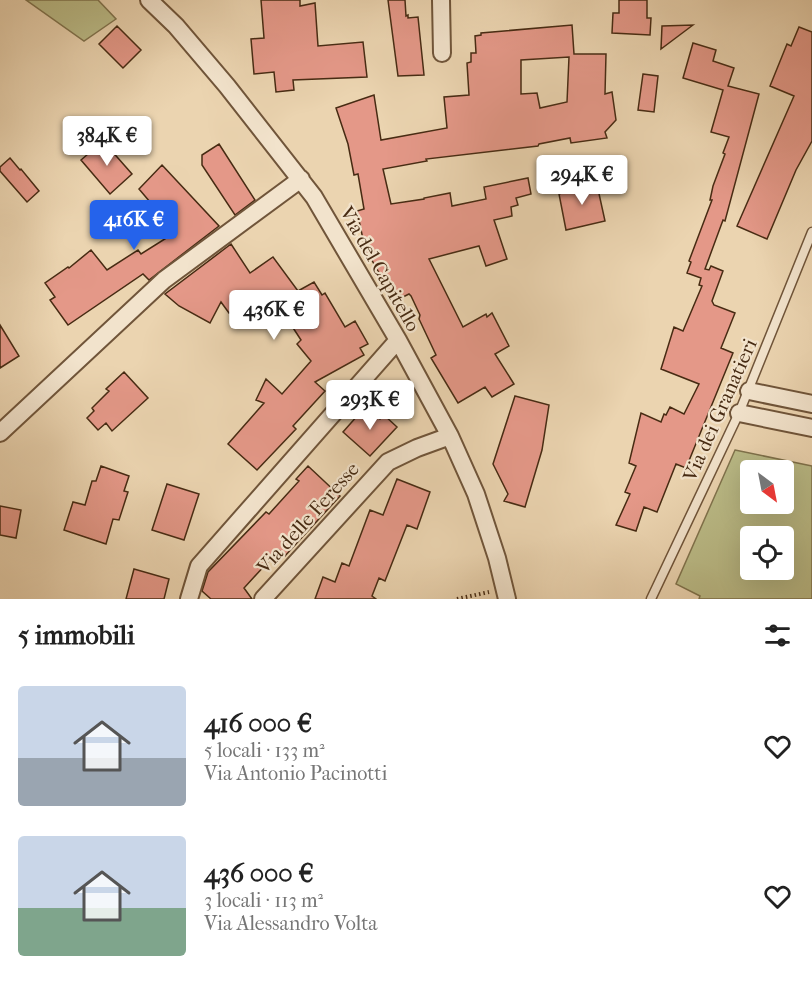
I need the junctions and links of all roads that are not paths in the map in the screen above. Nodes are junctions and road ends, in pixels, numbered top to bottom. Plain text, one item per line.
1 (149, 0) edge
2 (441, 0) edge
3 (442, 53) dead end
4 (301, 179) junction
5 (812, 232) edge
6 (398, 340) junction
7 (749, 391) junction
8 (812, 404) edge
9 (739, 413) junction
10 (812, 428) edge
11 (0, 433) edge
12 (450, 436) junction
13 (505, 594) edge
14 (189, 599) edge
15 (263, 599) edge
16 (651, 599) edge

1 - 4 street, Via del Capitello
2 - 3 street
4 - 6 street, Via del Capitello
4 - 11 street
5 - 7 lane, Via dei Granatieri
6 - 12 street, Via del Capitello
6 - 14 street
7 - 8 street
7 - 9 lane, Via dei Granatieri
9 - 10 street
9 - 16 lane, Via dei Granatieri
12 - 13 street, Via del Capitello
12 - 15 street, Via delle Feresse

